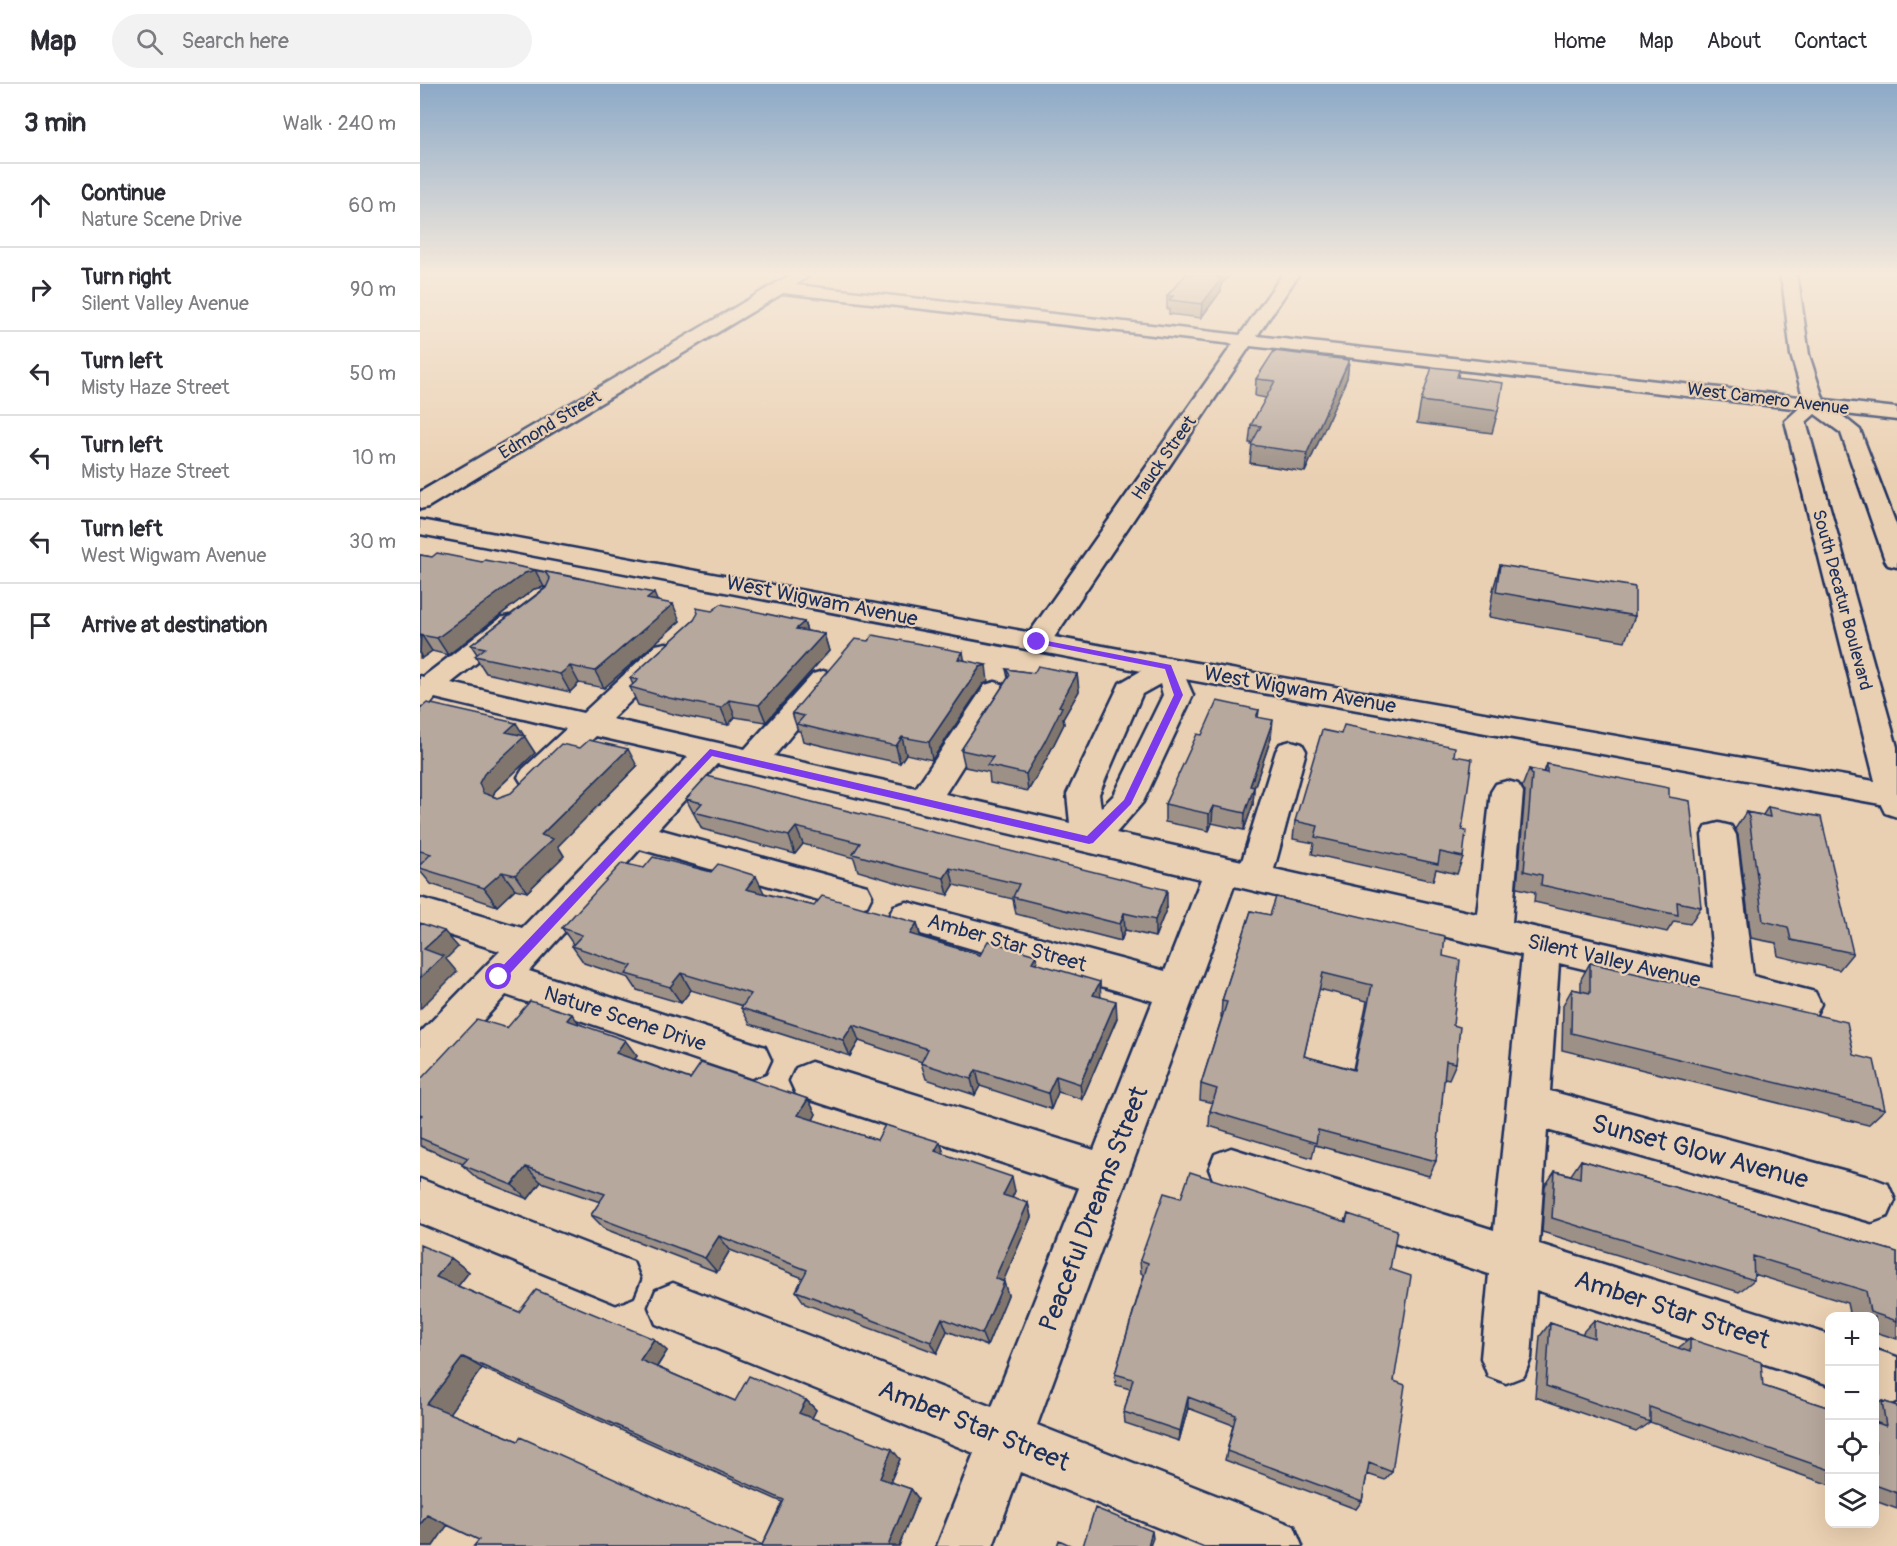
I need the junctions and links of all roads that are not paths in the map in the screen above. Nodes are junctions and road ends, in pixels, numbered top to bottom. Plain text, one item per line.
1 (690, 342) edge
2 (1243, 342) edge
3 (1265, 342) edge
4 (1798, 342) edge
5 (1815, 404) junction
6 (1897, 414) edge
7 (420, 502) edge
8 (420, 527) edge
9 (1897, 560) edge
10 (526, 611) edge
11 (689, 629) edge
12 (1037, 642) junction
13 (843, 656) edge
14 (1168, 667) junction
15 (423, 690) edge
16 (995, 690) dead end
17 (587, 724) junction
18 (1291, 751) dead end
19 (710, 753) junction
20 (751, 762) junction
21 (1507, 792) dead end
22 (517, 793) edge
23 (1896, 799) edge
24 (924, 802) junction
25 (633, 835) junction
26 (1719, 835) dead end
27 (1089, 840) junction
28 (1238, 875) junction
29 (854, 896) dead end
30 (420, 912) edge
31 (907, 916) dead end
32 (1493, 934) junction
33 (530, 945) junction
34 (1542, 945) junction
35 (499, 977) junction
36 (1736, 989) junction
37 (1176, 991) junction
38 (1801, 1004) dead end
39 (751, 1060) dead end
40 (420, 1061) edge
41 (811, 1081) dead end
42 (1528, 1105) junction
43 (1230, 1169) dead end
44 (1106, 1175) junction
45 (1872, 1200) dead end
46 (420, 1202) edge
47 (1515, 1259) junction
48 (616, 1279) dead end
49 (673, 1306) dead end
50 (1506, 1358) dead end
51 (1825, 1358) edge
52 (1006, 1438) junction
53 (965, 1546) edge
54 (1274, 1546) edge

1 - 7 street, Edmond Street
2 - 12 street, Hauck Street
3 - 5 street, West Camero Avenue
4 - 5 street
5 - 6 street, West Camero Avenue
5 - 9 street
5 - 23 street, South Decatur Boulevard
8 - 12 street, West Wigwam Avenue
10 - 15 street, Silent Valley Avenue
11 - 17 street
12 - 14 street, West Wigwam Avenue
13 - 20 street
14 - 23 street, West Wigwam Avenue
14 - 27 street
14 - 27 street
15 - 17 street, Silent Valley Avenue
16 - 24 street
17 - 19 street, Silent Valley Avenue
17 - 22 street
18 - 28 street
19 - 20 street, Silent Valley Avenue
19 - 25 street
20 - 24 street, Silent Valley Avenue
21 - 32 street
24 - 27 street, Silent Valley Avenue
25 - 29 street
25 - 33 street
26 - 36 street, Silent Valley Avenue
27 - 28 street, Silent Valley Avenue
28 - 32 street, Silent Valley Avenue
28 - 37 street, Peaceful Dreams Street
30 - 33 street
31 - 37 street, Amber Star Street
32 - 34 street, Silent Valley Avenue
33 - 35 street
34 - 36 street, Silent Valley Avenue
34 - 42 street
35 - 39 street, Nature Scene Drive
35 - 40 street
36 - 38 street, Silent Valley Avenue
37 - 44 street, Peaceful Dreams Street
41 - 44 street
42 - 45 street, Sunset Glow Avenue
42 - 47 street
43 - 47 street, Amber Star Street
44 - 52 street, Peaceful Dreams Street
46 - 48 street
47 - 50 street
47 - 51 street, Amber Star Street
49 - 52 street, Amber Star Street
52 - 53 street, Peaceful Dreams Street
52 - 54 street, Amber Star Street

